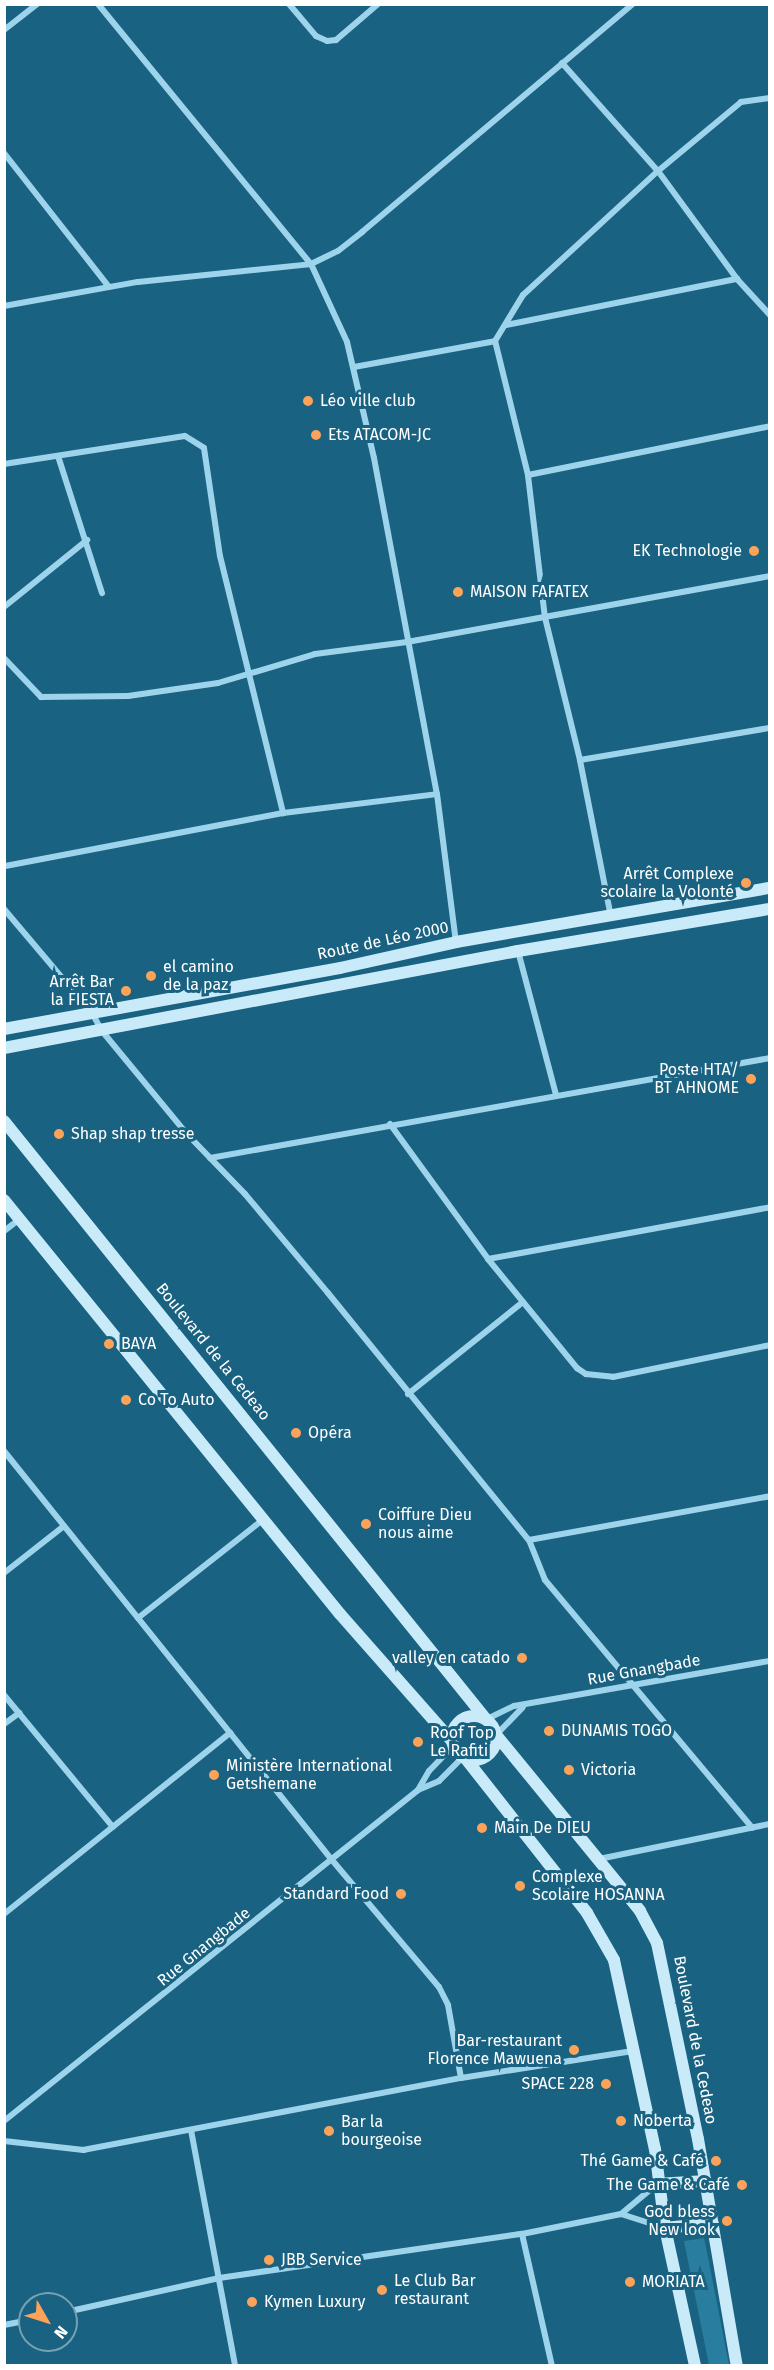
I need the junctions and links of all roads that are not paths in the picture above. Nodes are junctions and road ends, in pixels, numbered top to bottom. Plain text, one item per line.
1 (37, 4) edge
2 (98, 4) edge
3 (289, 4) edge
4 (378, 4) edge
5 (633, 4) edge
6 (4, 30) edge
7 (562, 63) junction
8 (770, 98) edge
9 (4, 153) edge
10 (658, 171) junction
11 (311, 264) junction
12 (737, 279) junction
13 (109, 287) junction
14 (4, 306) edge
15 (770, 315) edge
16 (506, 325) junction
17 (495, 341) junction
18 (354, 368) junction
19 (770, 426) edge
20 (58, 456) junction
21 (4, 464) edge
22 (528, 475) junction
23 (87, 540) junction
24 (770, 576) edge
25 (102, 593) dead end
26 (4, 607) edge
27 (545, 618) junction
28 (407, 642) junction
29 (4, 658) edge
30 (250, 670) junction
31 (770, 728) edge
32 (580, 760) junction
33 (437, 794) junction
34 (283, 813) junction
35 (4, 866) edge
36 (770, 888) edge
37 (4, 909) edge
38 (770, 909) edge
39 (611, 918) junction
40 (456, 942) junction
41 (518, 951) junction
42 (92, 1012) junction
43 (4, 1029) edge
44 (102, 1031) junction
45 (4, 1048) edge
46 (770, 1058) edge
47 (556, 1095) junction
48 (4, 1121) edge
49 (390, 1124) junction
50 (210, 1158) junction
51 (4, 1200) edge
52 (770, 1207) edge
53 (20, 1218) junction
54 (4, 1231) edge
55 (488, 1259) junction
56 (523, 1302) junction
57 (770, 1345) edge
58 (408, 1394) junction
59 (4, 1451) edge
60 (770, 1496) edge
61 (264, 1520) junction
62 (64, 1526) junction
63 (529, 1540) junction
64 (4, 1573) edge
65 (138, 1618) junction
66 (770, 1661) edge
67 (636, 1686) junction
68 (4, 1695) edge
69 (523, 1707) junction
70 (19, 1713) junction
71 (486, 1718) junction
72 (4, 1724) edge
73 (230, 1734) junction
74 (497, 1735) junction
75 (453, 1743) junction
76 (464, 1758) junction
77 (418, 1790) junction
78 (770, 1824) edge
79 (113, 1827) junction
80 (752, 1828) junction
81 (599, 1859) junction
82 (332, 1860) junction
83 (4, 1914) edge
84 (635, 2051) junction
85 (461, 2078) junction
86 (4, 2121) edge
87 (191, 2130) junction
88 (4, 2141) edge
89 (706, 2181) junction
90 (657, 2184) junction
91 (621, 2214) junction
92 (713, 2223) junction
93 (665, 2228) junction
94 (522, 2234) junction
95 (219, 2278) junction
96 (78, 2309) edge
97 (234, 2366) edge
98 (552, 2366) edge
99 (695, 2366) edge
100 (737, 2366) edge

1 - 6 street
2 - 11 street
3 - 4 street
5 - 7 street
7 - 10 street
7 - 11 street
8 - 10 street
9 - 13 street
10 - 12 street
10 - 16 street
11 - 13 street
11 - 18 street
12 - 15 street
12 - 16 street
13 - 14 street
16 - 17 street
17 - 18 street
17 - 22 street
18 - 28 street
19 - 22 street
20 - 21 street
20 - 23 street
20 - 30 street
22 - 27 street
23 - 25 street
23 - 26 street
24 - 27 street
27 - 28 street
27 - 32 street
28 - 30 street
28 - 33 street
29 - 30 street
30 - 34 street
31 - 32 street
32 - 39 street
33 - 34 street
33 - 40 street
34 - 35 street
36 - 39 main road, Route de Léo 2000
37 - 42 street
38 - 41 main road, Route de Léo 2000
39 - 40 main road, Route de Léo 2000
40 - 42 main road, Route de Léo 2000
41 - 44 main road, Route de Léo 2000
41 - 47 street
42 - 43 main road, Route de Léo 2000
42 - 44 street
44 - 45 main road, Route de Léo 2000
44 - 50 street
46 - 47 street
47 - 49 street
48 - 71 main road, Boulevard de la Cedeao
49 - 50 street
49 - 55 street
50 - 58 street
51 - 53 main road
52 - 55 street
53 - 54 street
53 - 61 main road
55 - 56 street
56 - 57 street
56 - 58 street
58 - 63 street
59 - 62 street
60 - 63 street
61 - 65 street
61 - 75 main road
62 - 64 street
62 - 65 street
63 - 67 street
65 - 73 street
66 - 67 street, Rue Gnangbade
67 - 69 street, Rue Gnangbade
67 - 80 street
68 - 70 street
69 - 71 street, Rue Gnangbade
69 - 74 street
70 - 72 street
70 - 79 street
71 - 74 main road
71 - 75 main road
73 - 79 street
73 - 82 street
74 - 76 main road
74 - 81 main road, Boulevard de la Cedeao
75 - 76 main road
75 - 77 street
76 - 77 street
76 - 84 main road
77 - 82 street, Rue Gnangbade
78 - 80 street
79 - 83 street
80 - 81 street
81 - 89 main road, Boulevard de la Cedeao
82 - 85 street
82 - 86 street, Rue Gnangbade
84 - 85 street
84 - 90 main road
85 - 87 street
87 - 88 street
87 - 95 street
89 - 90 main road
89 - 92 main road, Boulevard de la Cedeao
90 - 91 street
90 - 93 main road
91 - 93 street
91 - 94 street
92 - 93 main road
92 - 100 main road, Boulevard de la Cedeao
93 - 99 main road
94 - 95 street
94 - 98 street
95 - 96 street
95 - 97 street

